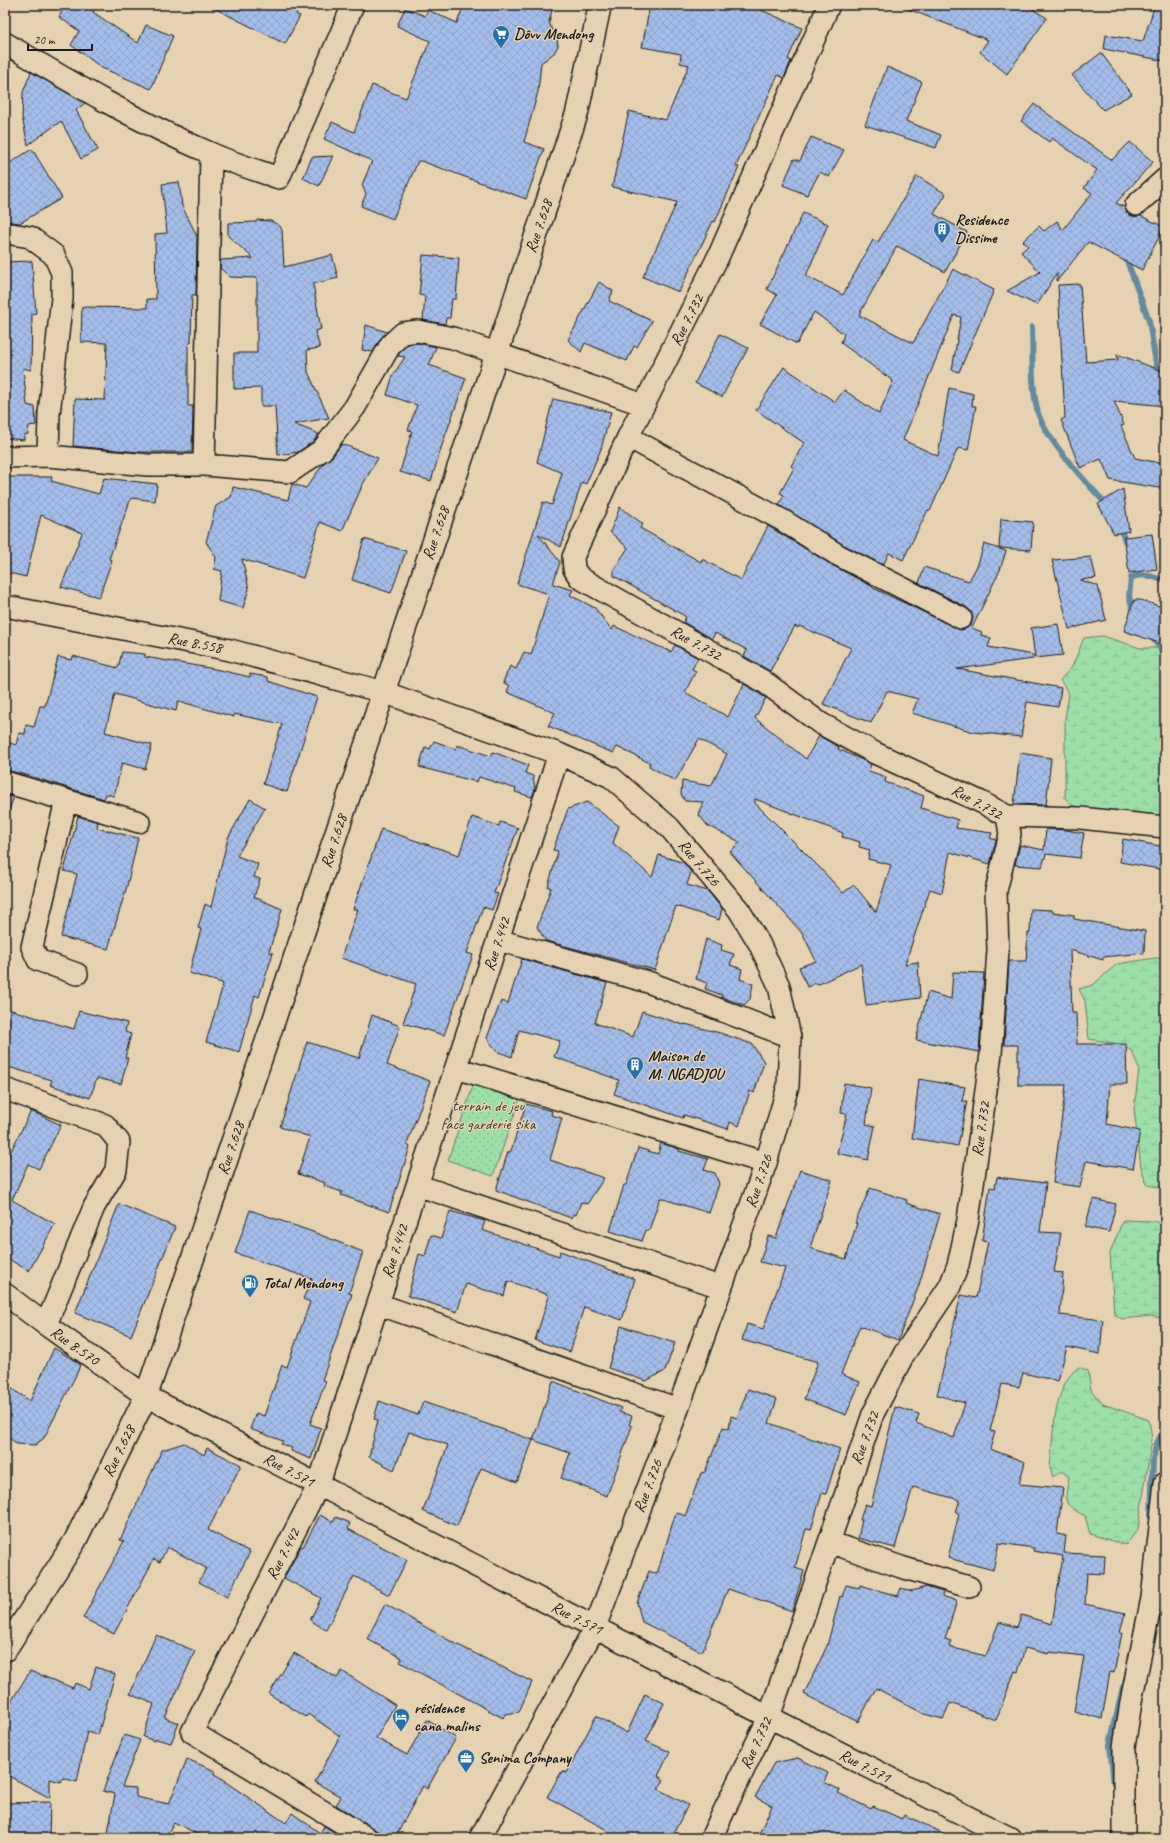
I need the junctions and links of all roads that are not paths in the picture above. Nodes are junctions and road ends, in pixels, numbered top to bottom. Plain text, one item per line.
1 (353, 5) edge
2 (600, 5) edge
3 (829, 5) edge
4 (5, 43) edge
5 (211, 154) junction
6 (1165, 179) edge
7 (1136, 205) dead end
8 (5, 233) edge
9 (496, 354) junction
10 (644, 404) junction
11 (628, 437) junction
12 (48, 456) junction
13 (5, 457) edge
14 (204, 465) junction
15 (5, 606) edge
16 (961, 618) dead end
17 (383, 692) junction
18 (559, 754) junction
19 (5, 782) edge
20 (66, 800) junction
21 (1007, 816) junction
22 (139, 822) dead end
23 (1165, 827) edge
24 (498, 940) junction
25 (77, 974) dead end
26 (790, 1037) junction
27 (456, 1068) junction
28 (5, 1089) edge
29 (766, 1163) junction
30 (417, 1185) junction
31 (720, 1287) junction
32 (5, 1294) edge
33 (378, 1304) junction
34 (46, 1325) junction
35 (146, 1396) junction
36 (678, 1409) junction
37 (1165, 1483) edge
38 (318, 1486) junction
39 (829, 1542) junction
40 (969, 1587) dead end
41 (595, 1627) junction
42 (5, 1650) edge
43 (769, 1717) junction
44 (367, 1838) edge
45 (480, 1838) edge
46 (711, 1838) edge
47 (1010, 1838) edge
48 (1124, 1838) edge

1 - 5 street
2 - 9 main road, Rue 7.628
3 - 10 street, Rue 7.732
4 - 5 street
5 - 14 street
6 - 7 street
8 - 12 street
9 - 10 street
9 - 14 street
9 - 17 main road, Rue 7.628
10 - 11 street, Rue 7.732
11 - 16 street
11 - 21 street, Rue 7.732
12 - 13 street
12 - 14 street
15 - 17 street, Rue 8.558
17 - 18 street, Rue 7.726
17 - 35 main road, Rue 7.628
18 - 24 street, Rue 7.442
18 - 26 street, Rue 7.726
19 - 20 street
20 - 22 street
20 - 25 street
21 - 23 street
21 - 39 street, Rue 7.732
24 - 26 street
24 - 27 street, Rue 7.442
26 - 29 street, Rue 7.726
27 - 29 street
27 - 30 street, Rue 7.442
28 - 34 street
29 - 31 street, Rue 7.726
30 - 31 street
30 - 33 street, Rue 7.442
31 - 36 street, Rue 7.726
32 - 34 street, Rue 8.570
33 - 36 street
33 - 38 street, Rue 7.442
34 - 35 street, Rue 8.570
35 - 38 street, Rue 7.571
35 - 42 main road, Rue 7.628
36 - 41 street, Rue 7.726
37 - 48 street
38 - 41 street, Rue 7.571
38 - 44 street, Rue 7.442
39 - 40 street
39 - 43 street, Rue 7.732
41 - 43 street, Rue 7.571
41 - 45 street, Rue 7.726
43 - 46 street, Rue 7.732
43 - 47 street, Rue 7.571

